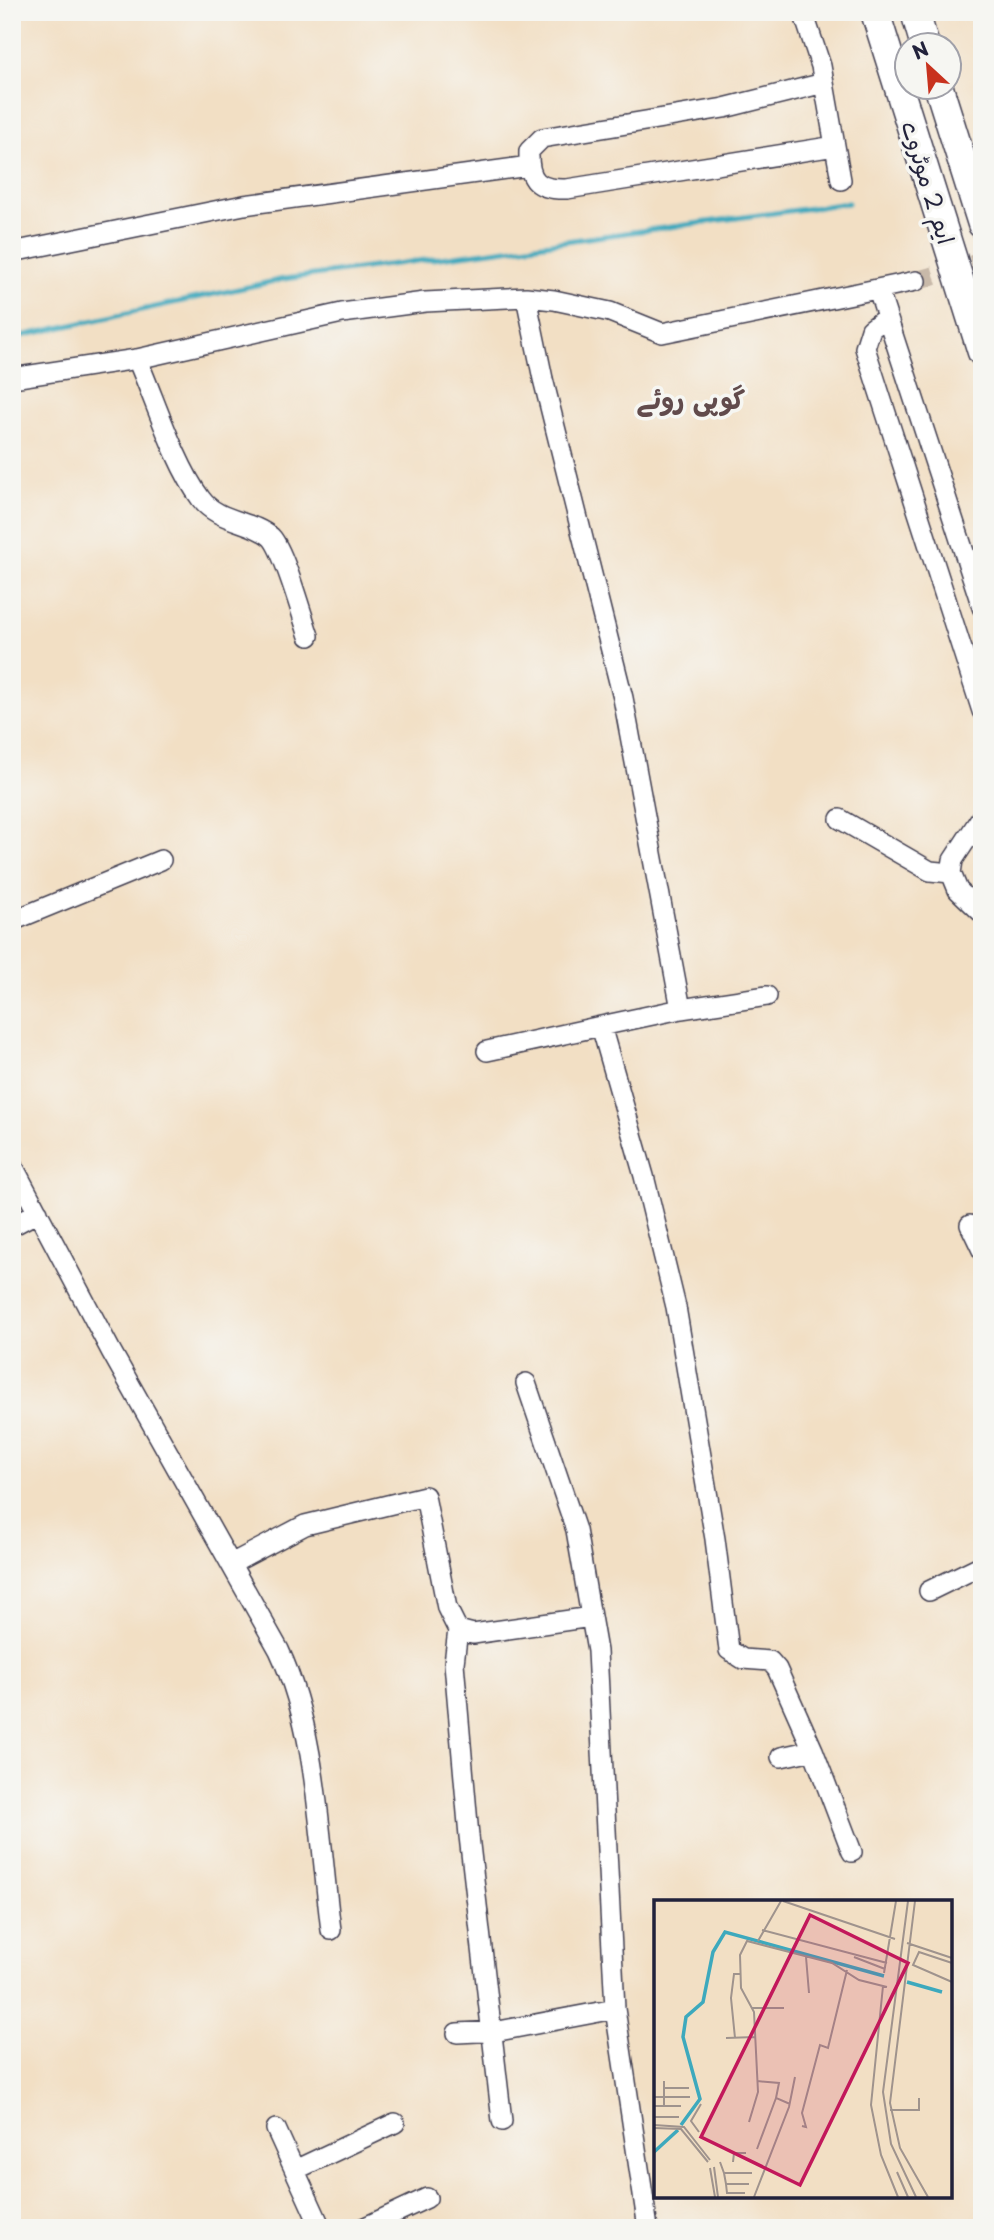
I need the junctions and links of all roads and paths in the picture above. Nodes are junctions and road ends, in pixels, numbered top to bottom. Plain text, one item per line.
1 (803, 12) edge
2 (875, 12) edge
3 (915, 12) edge
4 (921, 32) edge
5 (824, 83) junction
6 (943, 102) edge
7 (835, 146) junction
8 (529, 166) junction
9 (841, 180) dead end
10 (982, 224) edge
11 (12, 252) edge
12 (916, 281) tunnel mouth
13 (878, 289) junction
14 (526, 297) junction
15 (887, 317) junction
16 (982, 352) edge
17 (137, 359) junction
18 (12, 378) edge
19 (982, 607) edge
20 (309, 636) dead end
21 (982, 711) edge
22 (982, 816) edge
23 (840, 819) dead end
24 (161, 860) dead end
25 (951, 873) junction
26 (982, 913) edge
27 (12, 921) edge
28 (766, 996) dead end
29 (681, 1009) junction
30 (601, 1026) junction
31 (487, 1051) dead end
32 (12, 1164) edge
33 (38, 1212) junction
34 (970, 1225) dead end
35 (12, 1226) edge
36 (982, 1250) edge
37 (526, 1383) dead end
38 (231, 1564) junction
39 (982, 1565) edge
40 (929, 1591) dead end
41 (591, 1617) junction
42 (458, 1630) junction
43 (813, 1750) junction
44 (781, 1757) dead end
45 (852, 1852) dead end
46 (331, 1930) dead end
47 (615, 2009) junction
48 (491, 2031) junction
49 (457, 2033) dead end
50 (502, 2121) dead end
51 (395, 2123) dead end
52 (276, 2129) dead end
53 (295, 2170) junction
54 (427, 2198) dead end
55 (321, 2228) edge
56 (363, 2228) edge
57 (648, 2228) edge

1 - 5 street
2 - 16 highway, ایم 2 موٹروے
3 - 4 highway
5 - 7 street
5 - 8 street
6 - 10 highway, ایم 2 موٹروے
7 - 8 street
7 - 9 street
8 - 11 street
12 - 13 street
13 - 14 street
13 - 15 street
14 - 17 street
14 - 29 street
15 - 19 street
15 - 21 street
17 - 18 street
17 - 20 street
22 - 25 street
23 - 25 street
24 - 27 street
25 - 26 street
28 - 29 street
29 - 30 street
30 - 31 street
30 - 43 street
32 - 33 street
33 - 35 street
33 - 38 street
34 - 36 street
37 - 41 street
38 - 42 street
38 - 46 street
39 - 40 street
41 - 42 street
41 - 47 street
42 - 48 street
43 - 44 street
43 - 45 street
47 - 48 street
47 - 57 street
48 - 49 street
48 - 50 street
51 - 53 street
52 - 53 street
53 - 55 street
54 - 56 street

